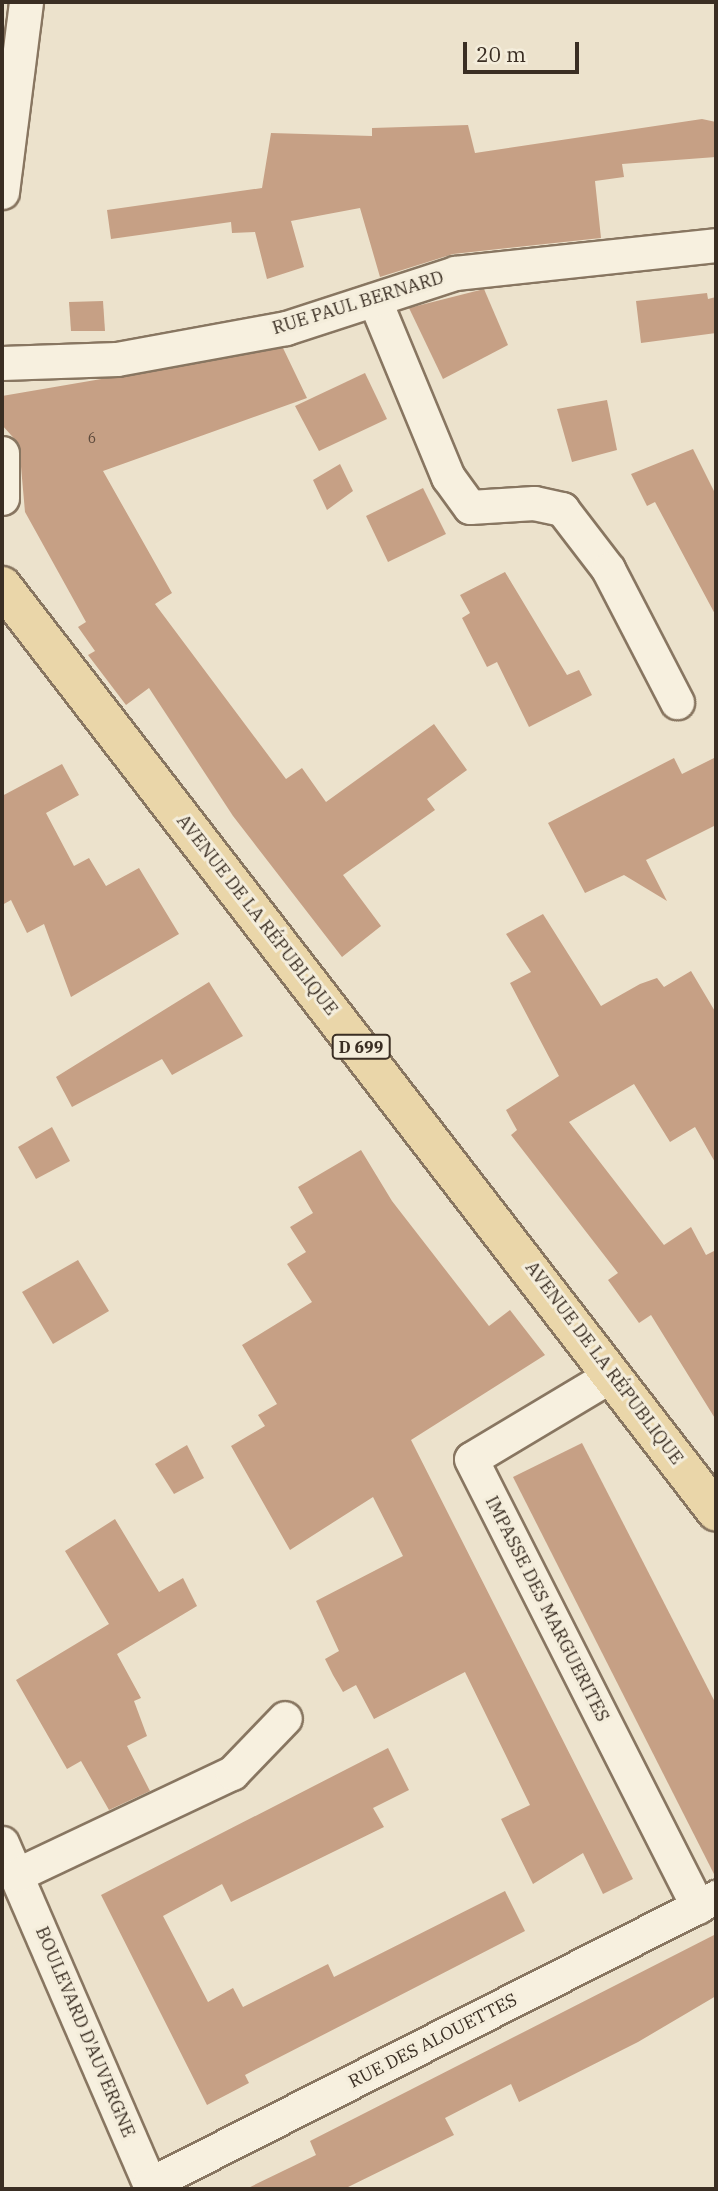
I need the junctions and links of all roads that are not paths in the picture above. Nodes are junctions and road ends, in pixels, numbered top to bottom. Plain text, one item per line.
1 (26, 2) edge
2 (3, 180) edge
3 (716, 245) edge
4 (375, 301) junction
5 (2, 363) edge
6 (2, 453) edge
7 (2, 498) edge
8 (2, 586) edge
9 (677, 702) dead end
10 (612, 1374) junction
11 (716, 1511) edge
12 (285, 1718) dead end
13 (2, 1843) edge
14 (18, 1874) junction
15 (707, 1902) edge
16 (151, 2187) edge

1 - 2 street
3 - 4 street, RUE PAUL BERNARD
4 - 5 street, RUE PAUL BERNARD
4 - 9 street
6 - 7 street
8 - 10 main road, AVENUE DE LA RÉPUBLIQUE / D 699
10 - 11 main road, AVENUE DE LA RÉPUBLIQUE / D 699
10 - 15 street, IMPASSE DES MARGUERITES
12 - 14 street
13 - 14 street, BOULEVARD D'AUVERGNE
14 - 16 street, BOULEVARD D'AUVERGNE
15 - 16 street, RUE DES ALOUETTES

